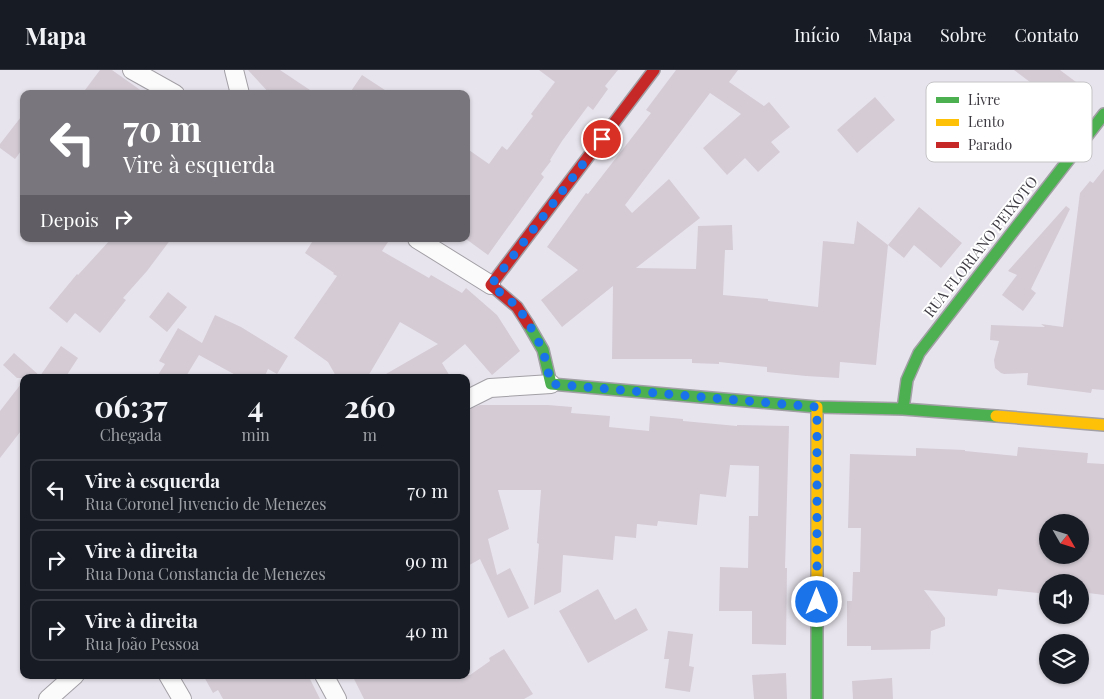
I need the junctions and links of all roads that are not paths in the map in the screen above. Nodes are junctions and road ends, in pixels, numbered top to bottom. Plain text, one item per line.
1 (132, 70) edge
2 (234, 70) edge
3 (654, 70) edge
4 (168, 90) edge
5 (239, 90) edge
6 (1104, 114) edge
7 (1092, 130) edge
8 (1067, 162) edge
9 (422, 242) edge
10 (491, 285) junction
11 (551, 384) junction
12 (470, 398) edge
13 (817, 407) junction
14 (904, 409) junction
15 (1104, 425) edge
16 (70, 679) edge
17 (170, 679) edge
18 (326, 679) edge
19 (48, 699) edge
20 (182, 699) edge
21 (337, 699) edge
22 (817, 699) edge

1 - 4 street
2 - 5 street
3 - 10 street
6 - 7 street, RUA FLORIANO PEIXOTO
8 - 14 street, RUA FLORIANO PEIXOTO
9 - 10 street
10 - 11 street
11 - 12 street
11 - 13 street
13 - 14 street
13 - 22 street
14 - 15 street
16 - 19 street
17 - 20 street
18 - 21 street

